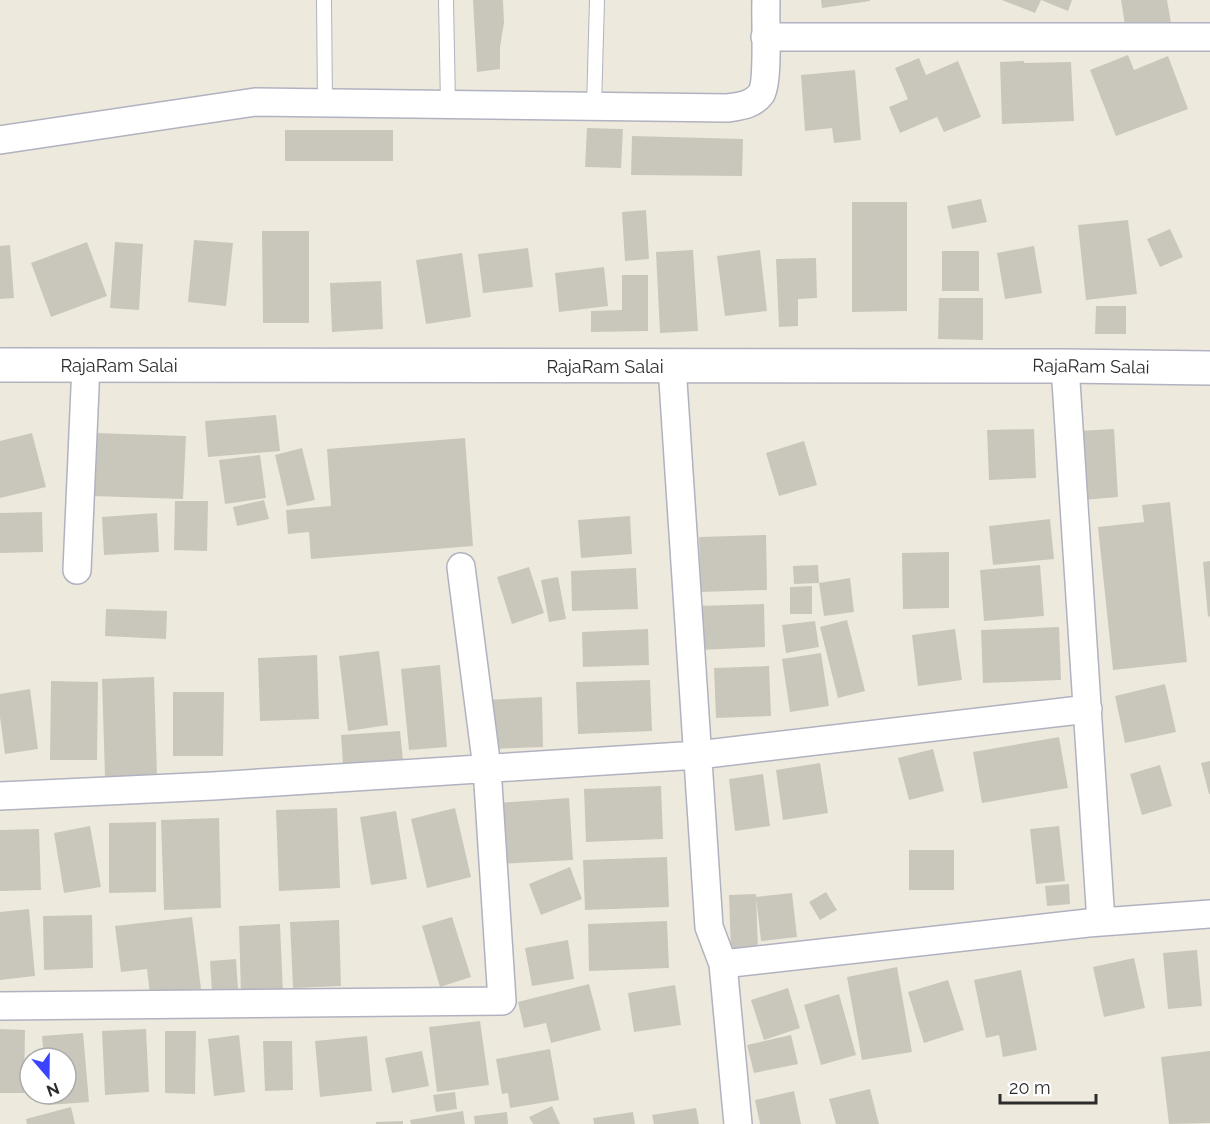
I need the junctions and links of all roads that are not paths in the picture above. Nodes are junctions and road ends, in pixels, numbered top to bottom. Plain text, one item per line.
1 (324, 0) edge
2 (446, 0) edge
3 (597, 0) edge
4 (765, 0) edge
5 (765, 37) junction
6 (1210, 37) edge
7 (325, 103) junction
8 (448, 105) junction
9 (594, 106) junction
10 (0, 140) edge
11 (0, 365) edge
12 (86, 365) junction
13 (672, 366) junction
14 (1065, 366) junction
15 (1210, 368) edge
16 (461, 567) dead end
17 (77, 570) dead end
18 (1088, 709) junction
19 (698, 755) junction
20 (487, 768) junction
21 (0, 796) edge
22 (1210, 914) edge
23 (1101, 922) junction
24 (723, 964) junction
25 (0, 1006) edge
26 (738, 1124) edge

1 - 7 lane
2 - 8 lane
3 - 9 lane
4 - 5 street
5 - 6 street
5 - 9 street
7 - 8 street
7 - 10 street
8 - 9 street
11 - 12 street, RajaRam Salai
12 - 13 street, RajaRam Salai
12 - 17 street
13 - 14 street, RajaRam Salai
13 - 19 street
14 - 15 street, RajaRam Salai
14 - 18 street
16 - 20 street
18 - 19 street
18 - 23 street
19 - 20 street
19 - 24 street
20 - 21 street
20 - 25 street
22 - 23 street
23 - 24 street
24 - 26 street

